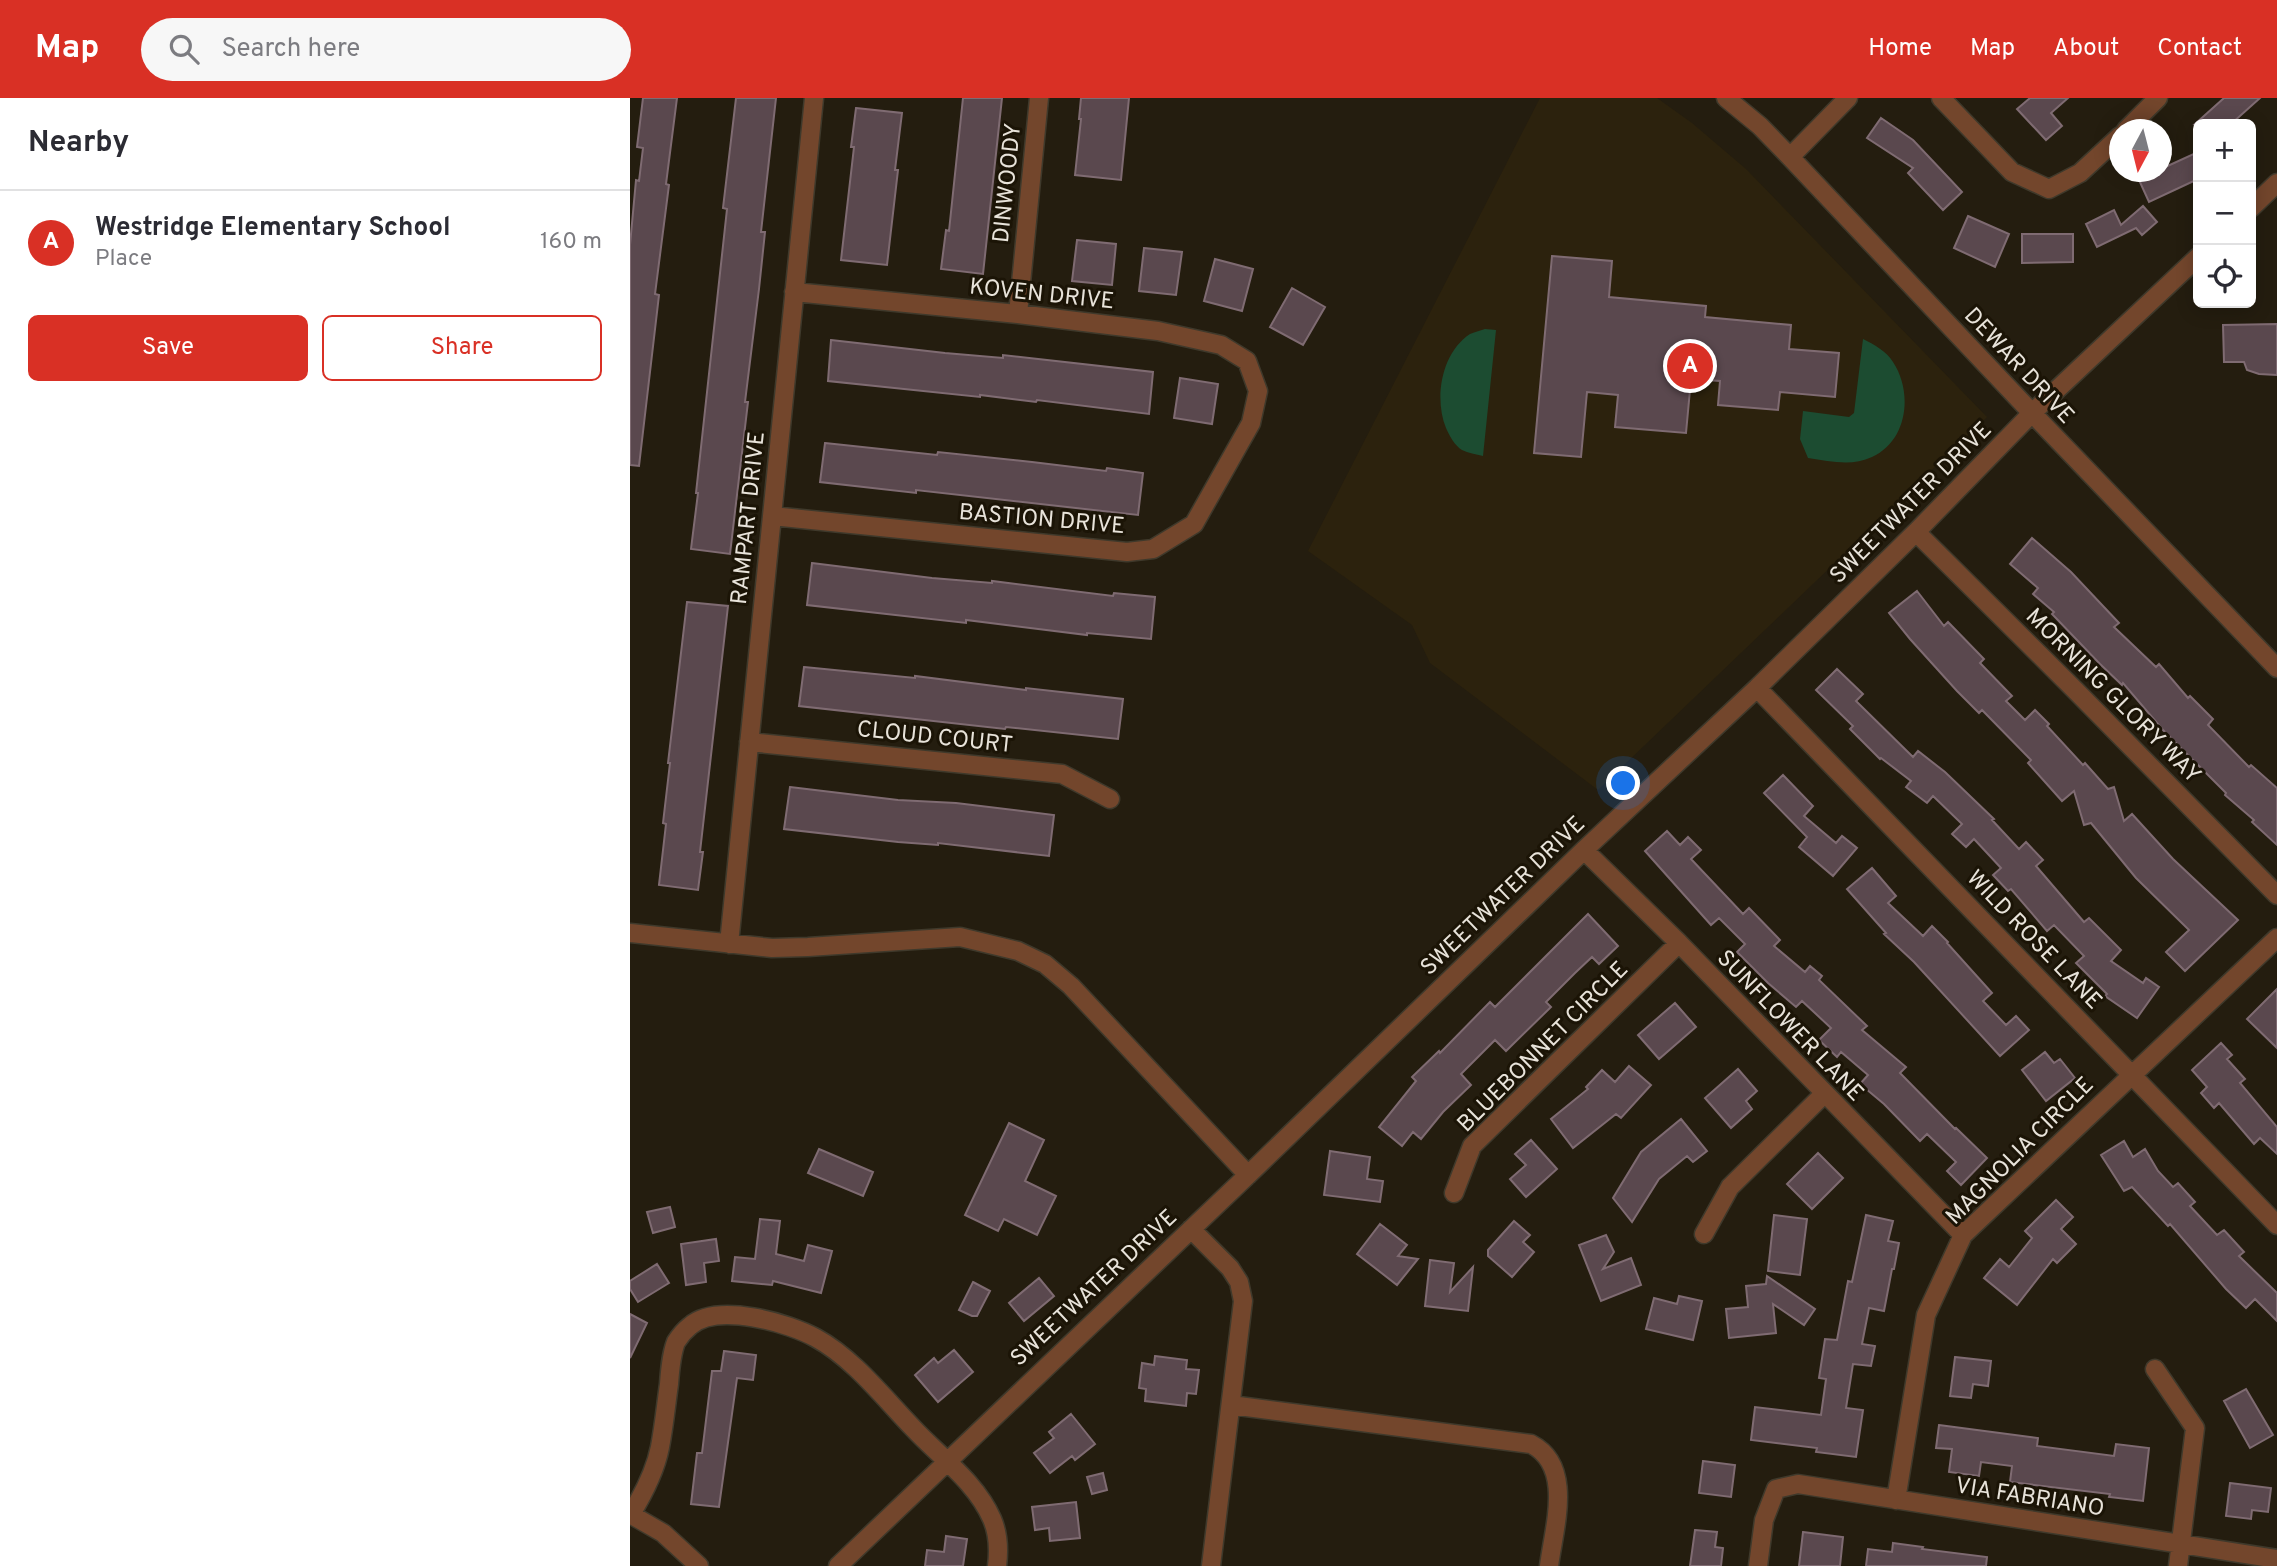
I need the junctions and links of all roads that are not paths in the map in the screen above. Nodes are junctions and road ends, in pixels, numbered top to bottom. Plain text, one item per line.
1 (814, 98) edge
2 (1039, 98) edge
3 (1726, 98) edge
4 (1848, 98) edge
5 (1941, 98) edge
6 (2158, 98) edge
7 (2137, 119) edge
8 (2109, 145) edge
9 (1790, 156) junction
10 (2277, 183) edge
11 (2256, 203) edge
12 (2193, 262) edge
13 (794, 292) junction
14 (1018, 314) junction
15 (1258, 391) joint
16 (2032, 413) junction
17 (772, 516) junction
18 (1916, 532) junction
19 (2277, 668) edge
20 (1757, 688) junction
21 (749, 742) junction
22 (1110, 799) dead end
23 (1584, 850) junction
24 (2277, 895) edge
25 (630, 933) edge
26 (2277, 938) edge
27 (729, 943) junction
28 (1679, 943) junction
29 (2132, 1073) junction
30 (1824, 1094) junction
31 (1248, 1175) junction
32 (1454, 1193) dead end
33 (2277, 1225) edge
34 (1191, 1229) junction
35 (1704, 1234) dead end
36 (1963, 1235) junction
37 (2155, 1369) dead end
38 (1231, 1405) junction
39 (947, 1460) junction
40 (1896, 1500) junction
41 (630, 1514) edge
42 (2180, 1544) junction
43 (2277, 1559) edge
44 (699, 1566) edge
45 (838, 1566) edge
46 (997, 1566) edge
47 (1211, 1566) edge
48 (1549, 1566) edge
49 (1758, 1566) edge
50 (2178, 1566) edge

1 - 13 street, RAMPART DRIVE
2 - 14 street, DINWOODY
3 - 9 street, DEWAR DRIVE
4 - 9 street
5 - 8 street
6 - 7 street
9 - 16 street, DEWAR DRIVE
10 - 11 street
12 - 16 street, SWEETWATER DRIVE
13 - 14 street, KOVEN DRIVE
13 - 17 street, RAMPART DRIVE
14 - 15 street, KOVEN DRIVE
15 - 17 street, BASTION DRIVE
16 - 18 street, SWEETWATER DRIVE
16 - 19 street, DEWAR DRIVE
17 - 21 street, RAMPART DRIVE
18 - 20 street, SWEETWATER DRIVE
18 - 24 street, MORNING GLORY WAY
20 - 23 street, SWEETWATER DRIVE
20 - 29 street, WILD ROSE LANE
21 - 22 street, CLOUD COURT
21 - 27 street, RAMPART DRIVE
23 - 28 street, SUNFLOWER LANE
23 - 31 street, SWEETWATER DRIVE
25 - 27 street
26 - 29 street, MAGNOLIA CIRCLE
27 - 31 street
28 - 30 street, SUNFLOWER LANE
28 - 32 street, BLUEBONNET CIRCLE
29 - 33 street, WILD ROSE LANE
29 - 36 street, MAGNOLIA CIRCLE
30 - 35 street
30 - 36 street, SUNFLOWER LANE
31 - 34 street, SWEETWATER DRIVE
34 - 38 street
34 - 39 street, SWEETWATER DRIVE
36 - 40 street, MAGNOLIA CIRCLE
37 - 42 street
38 - 47 street
38 - 48 street
39 - 41 street
39 - 45 street, SWEETWATER DRIVE
39 - 46 street
40 - 42 street, VIA FABRIANO
40 - 49 street, VIA FABRIANO
41 - 44 street
42 - 43 street, VIA FABRIANO
42 - 50 street

